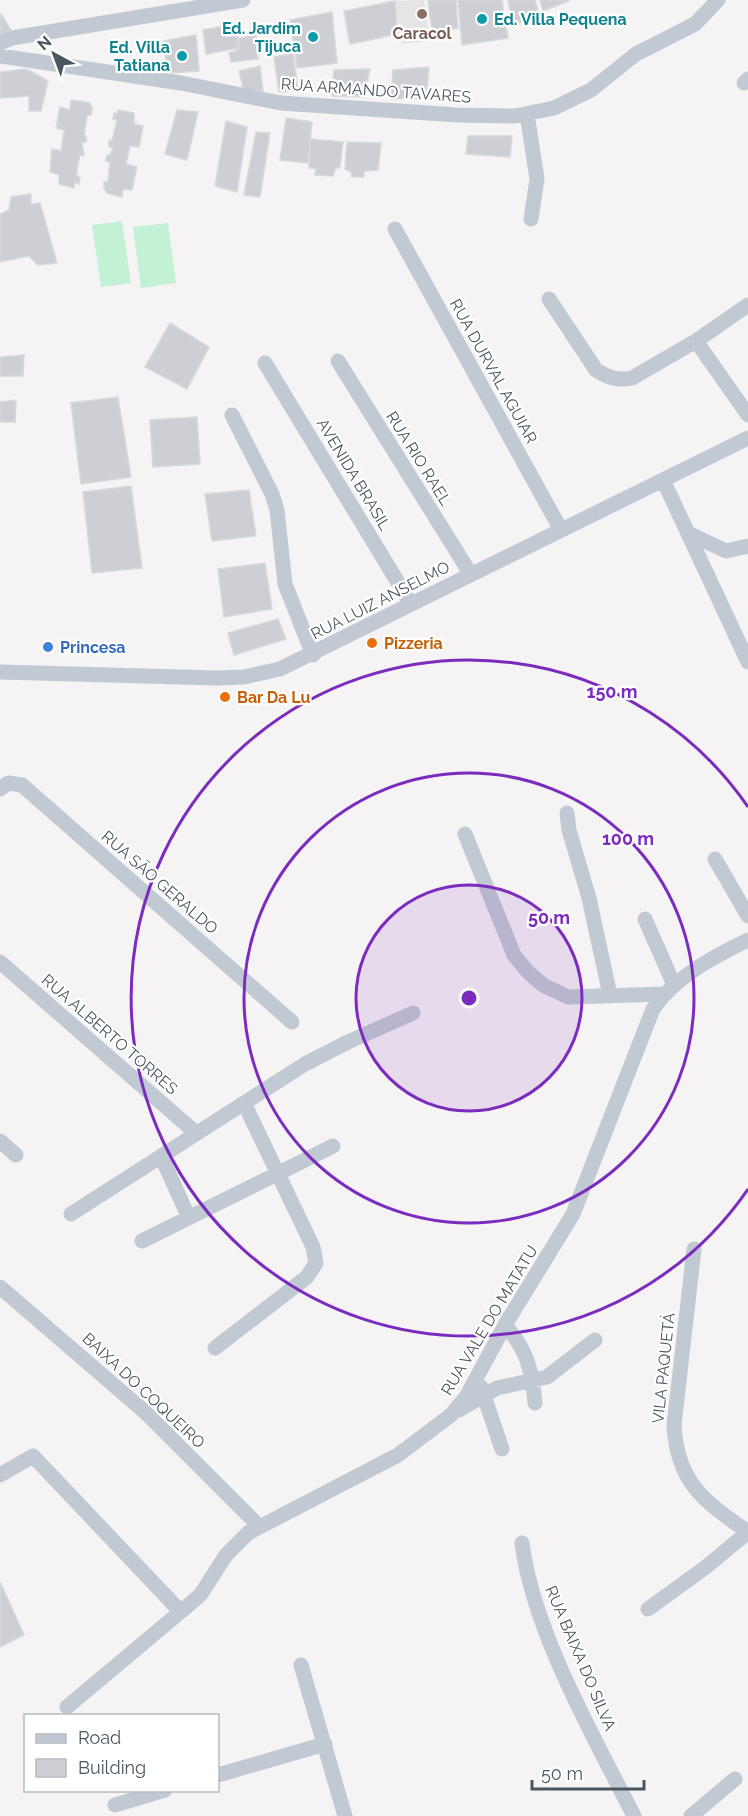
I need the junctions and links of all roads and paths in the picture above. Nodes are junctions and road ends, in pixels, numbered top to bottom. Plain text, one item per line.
1 (243, 0) edge
2 (718, 0) edge
3 (0, 43) edge
4 (0, 56) edge
5 (527, 114) junction
6 (531, 219) dead end
7 (395, 229) dead end
8 (549, 299) dead end
9 (748, 305) edge
10 (696, 341) junction
11 (338, 361) dead end
12 (265, 363) dead end
13 (232, 415) dead end
14 (748, 415) edge
15 (748, 438) edge
16 (663, 482) junction
17 (561, 530) junction
18 (690, 534) junction
19 (748, 546) edge
20 (470, 573) junction
21 (411, 604) junction
22 (313, 655) junction
23 (748, 662) edge
24 (0, 672) edge
25 (0, 788) edge
26 (567, 813) dead end
27 (465, 834) dead end
28 (715, 859) dead end
29 (748, 916) edge
30 (645, 919) dead end
31 (748, 940) edge
32 (0, 962) edge
33 (669, 990) junction
34 (610, 995) junction
35 (413, 1013) dead end
36 (292, 1022) dead end
37 (244, 1103) junction
38 (196, 1133) junction
39 (0, 1140) edge
40 (333, 1146) dead end
41 (16, 1155) dead end
42 (161, 1155) junction
43 (277, 1175) junction
44 (71, 1214) dead end
45 (189, 1218) junction
46 (142, 1241) dead end
47 (694, 1249) dead end
48 (0, 1287) edge
49 (505, 1324) junction
50 (595, 1340) dead end
51 (215, 1348) dead end
52 (477, 1378) junction
53 (533, 1381) junction
54 (485, 1395) junction
55 (535, 1403) dead end
56 (451, 1415) junction
57 (502, 1449) dead end
58 (0, 1475) edge
59 (259, 1526) junction
60 (748, 1532) edge
61 (522, 1543) dead end
62 (648, 1609) dead end
63 (180, 1611) junction
64 (301, 1665) dead end
65 (67, 1707) dead end
66 (325, 1744) junction
67 (219, 1775) edge
68 (735, 1779) dead end
69 (161, 1792) edge
70 (115, 1805) dead end
71 (345, 1816) edge
72 (634, 1816) edge
73 (691, 1816) edge

1 - 3 street
2 - 5 street, RUA ARMANDO TAVARES
4 - 5 street, RUA ARMANDO TAVARES
5 - 6 street
7 - 17 street, RUA DURVAL AGUIAR
8 - 10 street
9 - 10 street
10 - 14 street
11 - 20 street, RUA RIO RAEL
12 - 21 street, AVENIDA BRASIL
13 - 22 street
15 - 16 street, RUA LUIZ ANSELMO
16 - 17 street, RUA LUIZ ANSELMO
16 - 18 street
17 - 20 street, RUA LUIZ ANSELMO
18 - 19 street
18 - 23 street
20 - 21 street, RUA LUIZ ANSELMO
21 - 22 street, RUA LUIZ ANSELMO
22 - 24 street, RUA LUIZ ANSELMO
25 - 36 street, RUA SĀO GERALDO
26 - 34 street
27 - 34 street
28 - 29 street
30 - 33 street
31 - 33 street
32 - 38 street, RUA ALBERTO TORRES
33 - 34 street
33 - 49 street, RUA VALE DO MATATU
35 - 37 street
37 - 38 street
37 - 43 street
38 - 42 street
39 - 41 street
40 - 43 street
42 - 44 street
42 - 45 street
43 - 45 street
43 - 51 street
45 - 46 street
47 - 60 street, VILA PAQUETÁ
48 - 59 street, BAIXA DO COQUEIRO
49 - 52 street, RUA VALE DO MATATU
49 - 53 street
50 - 53 street
52 - 54 street
52 - 56 street, RUA VALE DO MATATU
53 - 54 street
53 - 55 street
54 - 56 street
54 - 57 street
56 - 59 street, RUA VALE DO MATATU
58 - 63 street
59 - 63 street, RUA VALE DO MATATU
60 - 62 street
61 - 72 street, RUA BAIXA DO SILVA
63 - 65 street, RUA VALE DO MATATU
64 - 66 street
66 - 67 street
66 - 71 street
68 - 73 street
69 - 70 street

